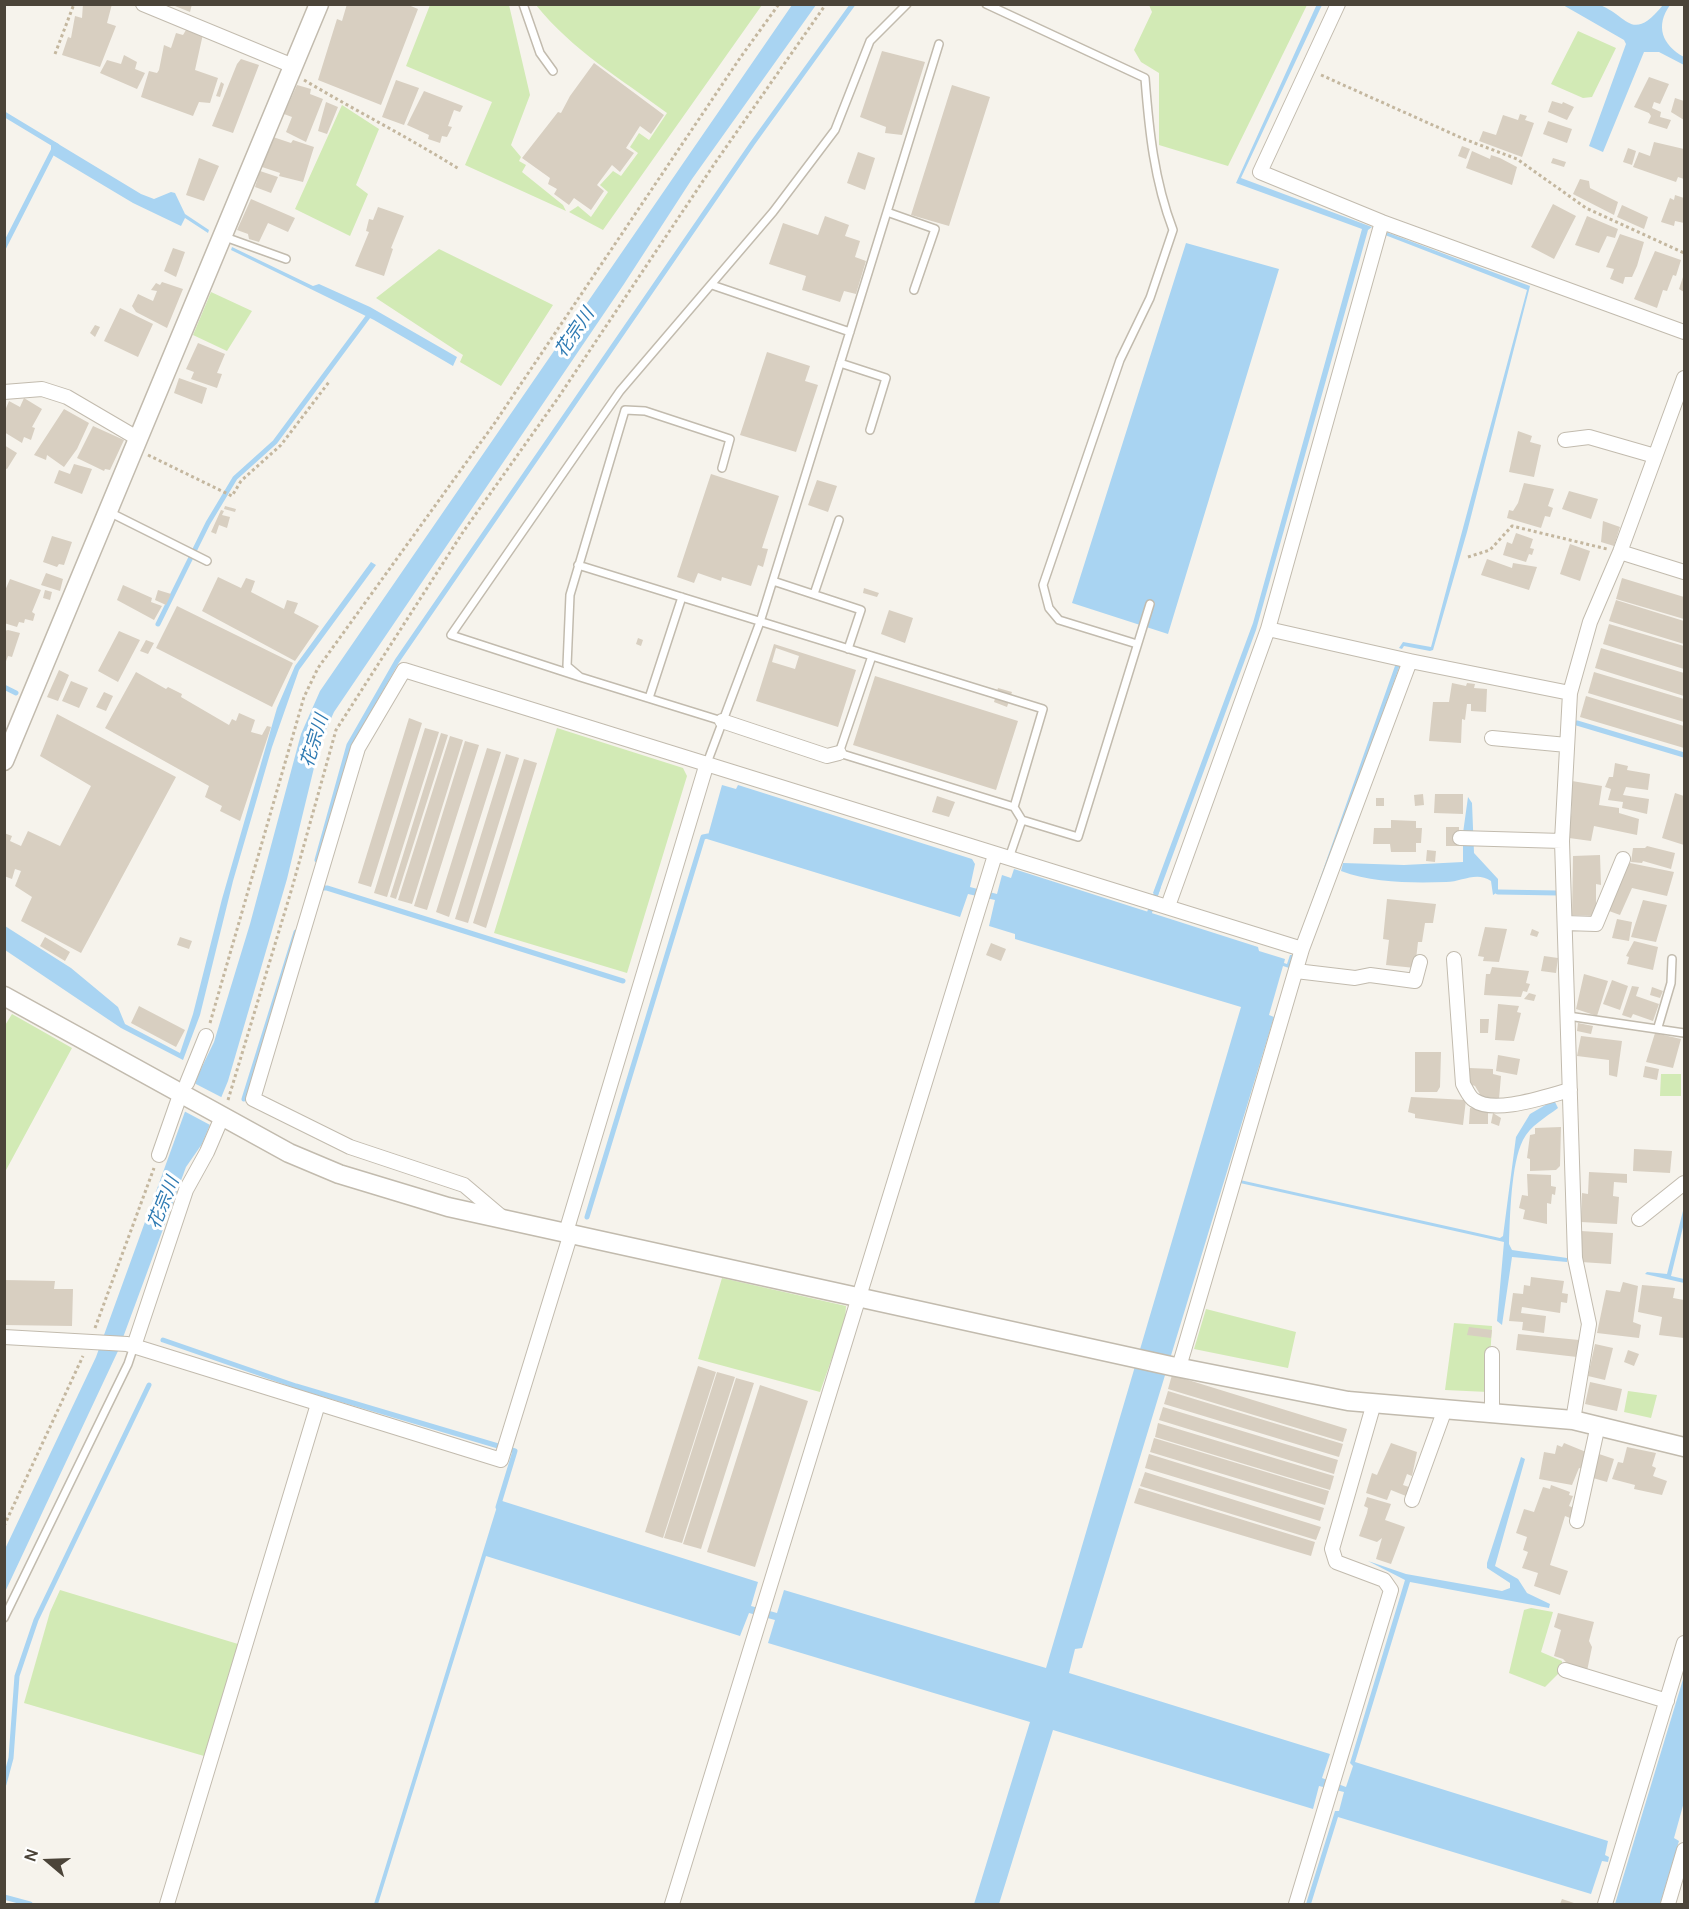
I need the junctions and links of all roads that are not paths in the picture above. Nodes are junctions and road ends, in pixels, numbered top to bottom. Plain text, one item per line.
1 (143, 4) edge
2 (319, 4) edge
3 (523, 4) edge
4 (907, 4) edge
5 (986, 4) edge
6 (1338, 4) edge
7 (939, 44) dead end
8 (292, 69) junction
9 (553, 71) dead end
10 (887, 212) junction
11 (1382, 222) junction
12 (222, 236) junction
13 (286, 259) dead end
14 (712, 285) junction
15 (914, 290) dead end
16 (850, 332) junction
17 (1684, 332) edge
18 (840, 363) junction
19 (1684, 378) edge
20 (4, 392) edge
21 (870, 430) dead end
22 (1565, 440) dead end
23 (135, 443) junction
24 (1656, 456) junction
25 (722, 468) dead end
26 (107, 511) junction
27 (839, 520) dead end
28 (1620, 552) junction
29 (207, 561) dead end
30 (578, 565) junction
31 (1684, 572) edge
32 (772, 581) junction
33 (814, 594) junction
34 (681, 597) junction
35 (1150, 604) dead end
36 (760, 621) junction
37 (1268, 629) junction
38 (1137, 644) junction
39 (848, 649) junction
40 (872, 656) junction
41 (1410, 661) junction
42 (580, 677) junction
43 (1570, 693) junction
44 (649, 698) junction
45 (722, 721) junction
46 (1492, 738) dead end
47 (1567, 745) junction
48 (839, 753) junction
49 (4, 761) edge
50 (706, 763) junction
51 (1014, 807) junction
52 (1022, 820) junction
53 (1460, 838) dead end
54 (1562, 841) junction
55 (995, 855) junction
56 (1009, 858) junction
57 (1623, 859) dead end
58 (1168, 906) junction
59 (1565, 923) junction
60 (1302, 949) junction
61 (1454, 959) dead end
62 (1671, 959) dead end
63 (1420, 962) dead end
64 (1296, 971) junction
65 (4, 996) edge
66 (1568, 1016) junction
67 (1658, 1027) junction
68 (1684, 1033) edge
69 (206, 1036) road end
70 (1570, 1090) junction
71 (184, 1092) junction
72 (222, 1112) junction
73 (159, 1155) road end
74 (1684, 1183) edge
75 (1638, 1219) dead end
76 (504, 1220) junction
77 (568, 1233) junction
78 (859, 1296) junction
79 (4, 1337) edge
80 (131, 1345) junction
81 (1492, 1354) dead end
82 (1175, 1366) junction
83 (1374, 1403) junction
84 (318, 1404) junction
85 (1445, 1409) junction
86 (1492, 1413) junction
87 (1573, 1420) junction
88 (1599, 1425) junction
89 (1684, 1446) edge
90 (1412, 1500) dead end
91 (1577, 1521) dead end
92 (4, 1618) edge
93 (1684, 1643) edge
94 (1565, 1670) dead end
95 (1667, 1701) junction
96 (1684, 1850) edge
97 (167, 1905) edge
98 (672, 1905) edge
99 (1296, 1905) edge
100 (1605, 1905) edge
101 (1668, 1905) edge

1 - 8 street
2 - 8 street
3 - 9 lane
4 - 14 lane
5 - 38 lane
6 - 11 street
7 - 10 lane
8 - 12 street
10 - 15 lane
10 - 16 lane
11 - 17 street
11 - 37 street
12 - 13 lane
12 - 23 street
14 - 16 lane
14 - 42 lane
16 - 18 lane
18 - 21 lane
18 - 32 lane
19 - 24 street
20 - 23 street
22 - 24 street
23 - 26 street
24 - 28 street
25 - 30 lane
26 - 29 lane
26 - 49 street
27 - 33 lane
28 - 31 street
28 - 43 street
30 - 34 lane
30 - 42 lane
32 - 33 lane
32 - 36 lane
33 - 39 lane
34 - 36 lane
34 - 44 lane
35 - 38 lane
36 - 39 lane
36 - 45 lane
37 - 41 street
37 - 58 street
38 - 52 lane
39 - 40 lane
40 - 48 lane
40 - 51 lane
41 - 43 street
41 - 60 street
42 - 44 lane
43 - 47 street
44 - 45 lane
45 - 48 street
45 - 50 lane
46 - 47 street
47 - 54 street
48 - 51 lane
50 - 55 street
50 - 76 street
50 - 77 street
51 - 52 lane
52 - 56 lane
53 - 54 street
54 - 59 street
55 - 56 street
55 - 78 street
56 - 58 street
57 - 59 street
58 - 60 street
59 - 66 street
60 - 64 street
61 - 70 street
62 - 67 lane
63 - 64 street
64 - 82 street
65 - 71 street
66 - 67 lane
66 - 70 street
67 - 68 lane
69 - 71 street
70 - 87 street
71 - 72 street
71 - 73 street
72 - 76 street
72 - 80 street
74 - 75 street
76 - 77 street
77 - 78 street
77 - 84 street
78 - 82 street
78 - 98 street
79 - 80 street
80 - 84 street
80 - 92 lane
81 - 86 street
82 - 83 street
83 - 85 street
83 - 99 street
84 - 97 street
85 - 86 street
85 - 90 street
86 - 87 street
87 - 88 street
88 - 89 street
88 - 91 street
93 - 95 street
94 - 95 street
95 - 100 street
96 - 101 street

